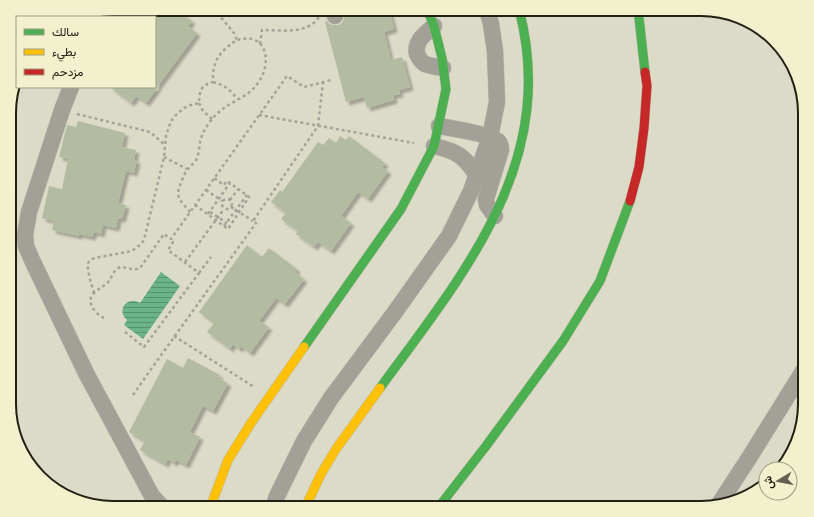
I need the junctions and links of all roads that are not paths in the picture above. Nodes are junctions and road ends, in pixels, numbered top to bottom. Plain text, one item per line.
1 (430, 16) edge
2 (489, 16) edge
3 (520, 16) edge
4 (639, 16) edge
5 (434, 26) junction
6 (443, 68) junction
7 (71, 88) edge
8 (436, 136) junction
9 (488, 142) junction
10 (477, 176) junction
11 (496, 216) junction
12 (798, 379) edge
13 (723, 499) edge
14 (157, 501) edge
15 (213, 501) edge
16 (275, 501) edge
17 (309, 501) edge
18 (443, 501) edge

1 - 5 street
2 - 9 street
3 - 11 street
4 - 18 street
5 - 6 street
5 - 6 street
6 - 8 street
7 - 14 street
8 - 9 street
8 - 10 street
8 - 15 street
9 - 10 street
9 - 11 street
10 - 16 street
11 - 17 street
12 - 13 street

